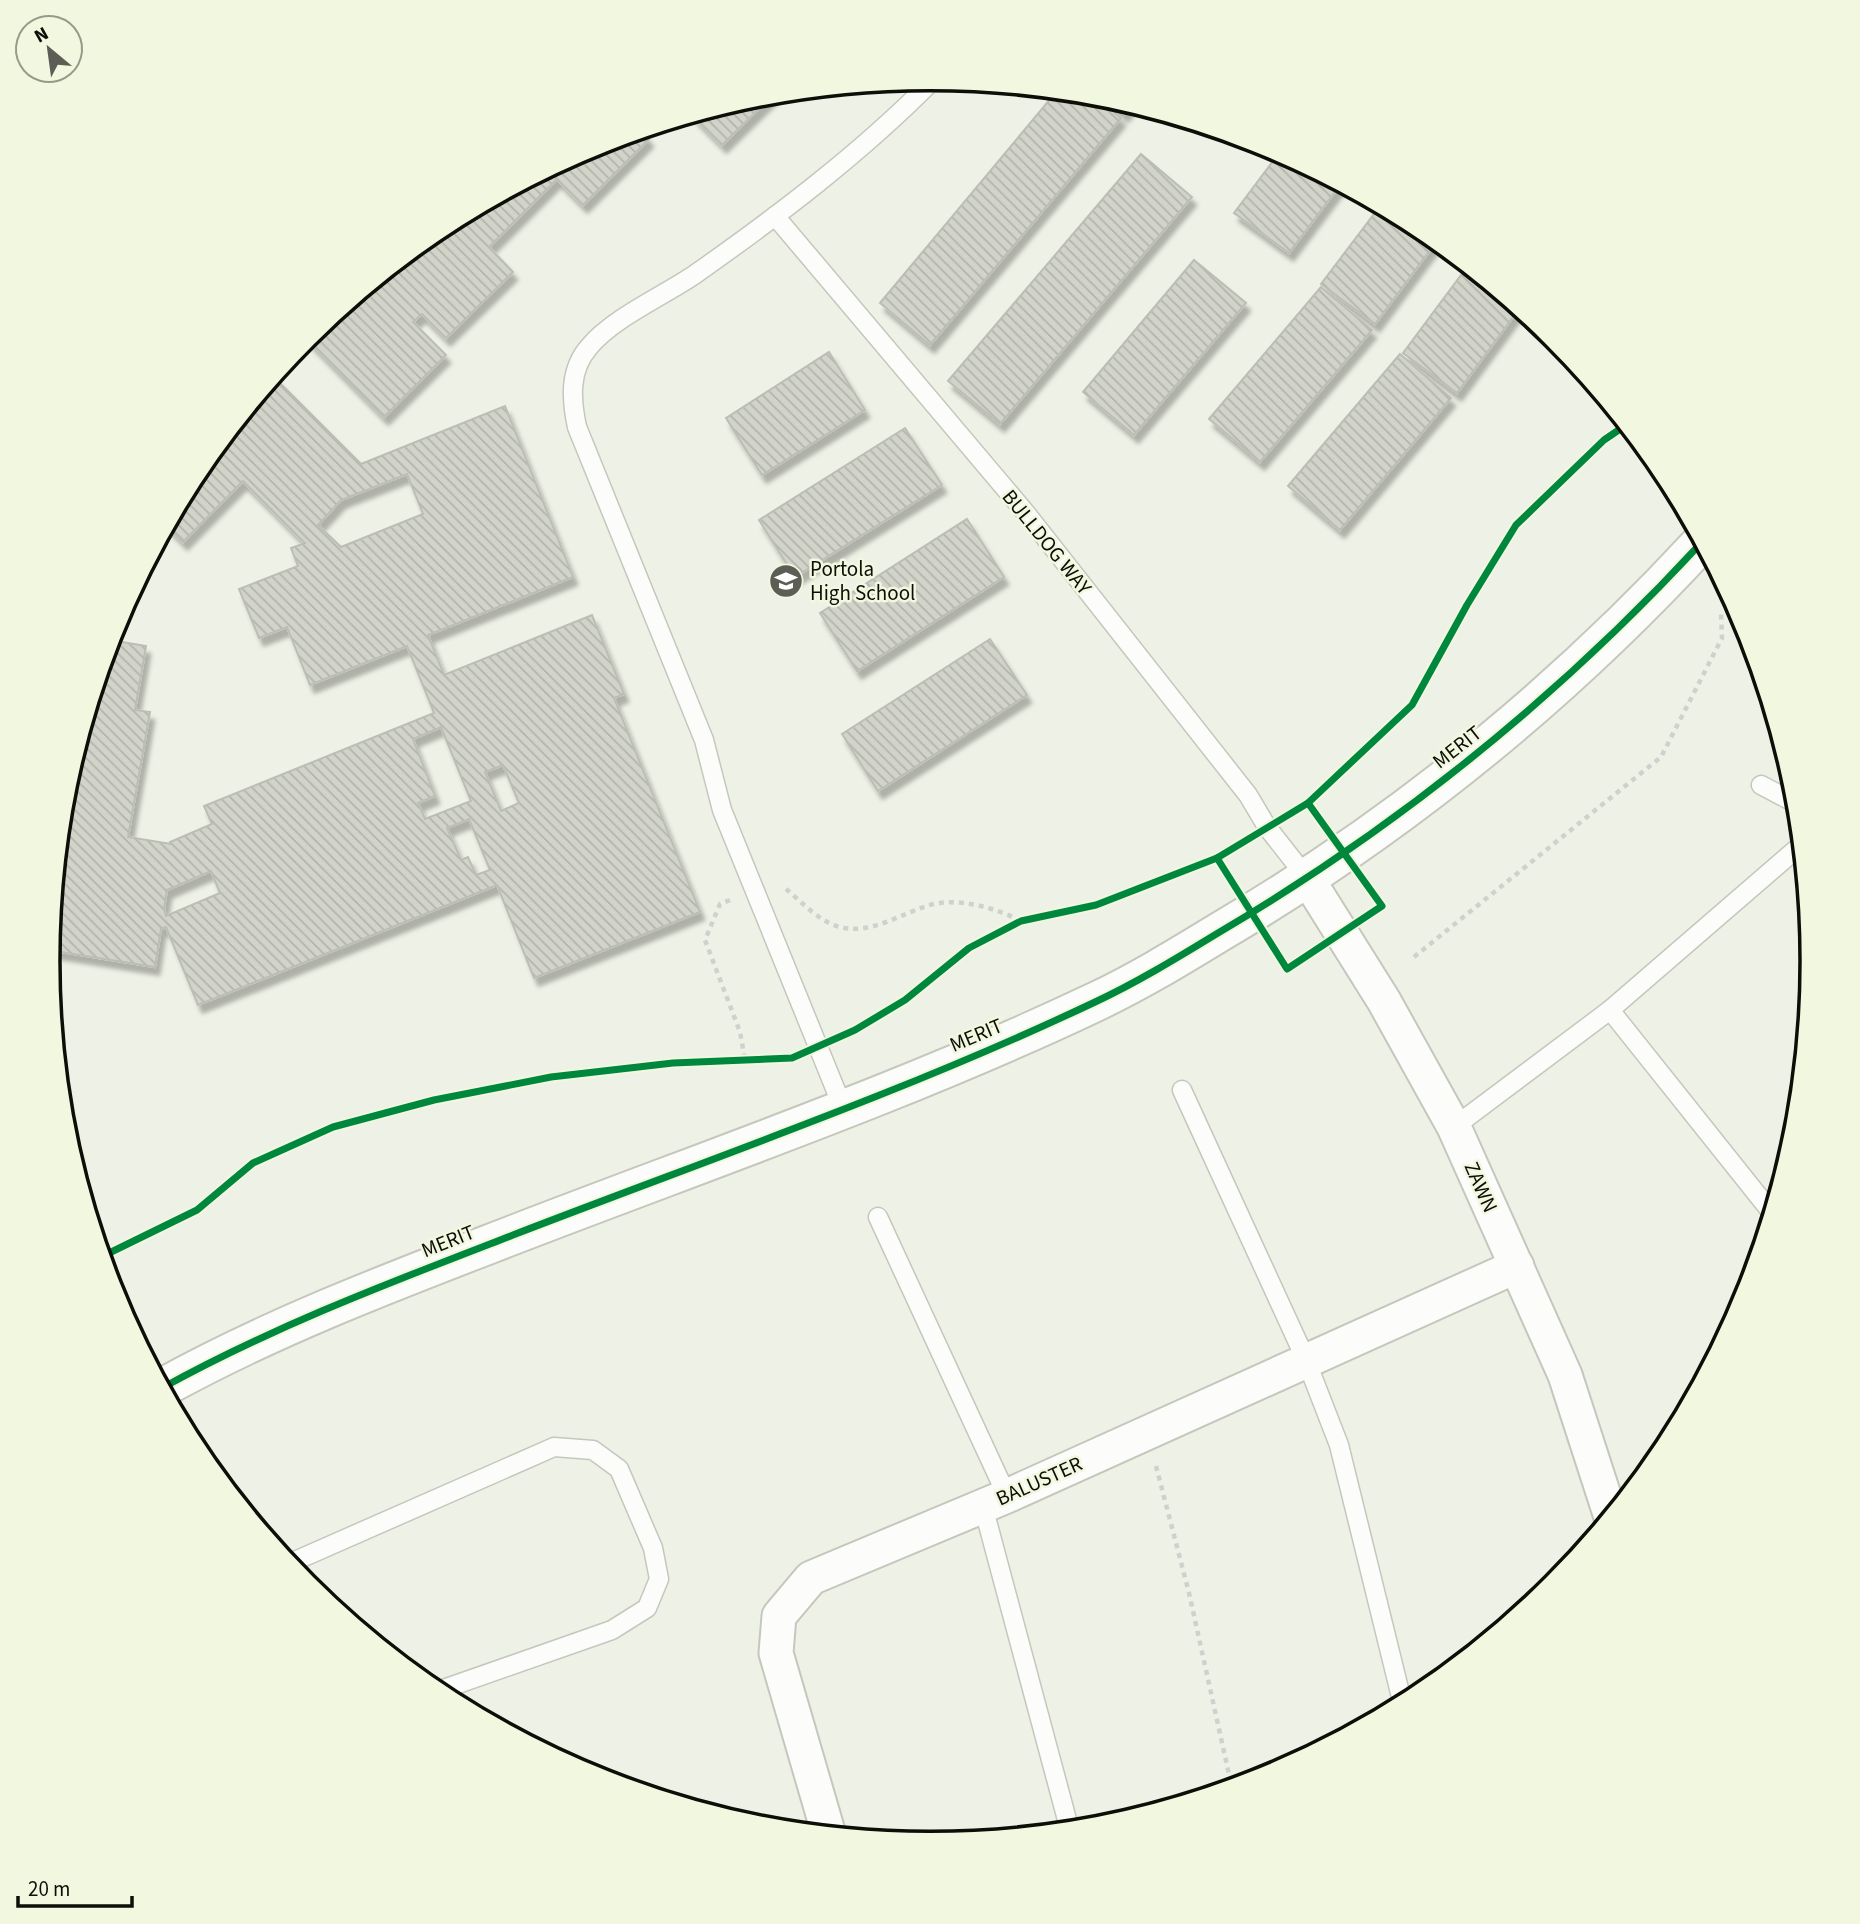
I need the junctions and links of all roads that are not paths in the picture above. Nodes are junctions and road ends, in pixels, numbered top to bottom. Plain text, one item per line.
1 (920, 91) edge
2 (775, 216) junction
3 (1696, 549) edge
4 (1760, 785) dead end
5 (1785, 798) edge
6 (1793, 852) edge
7 (1307, 878) junction
8 (1610, 1010) junction
9 (1182, 1090) dead end
10 (843, 1108) junction
11 (1454, 1127) junction
12 (1765, 1205) edge
13 (878, 1217) dead end
14 (1517, 1266) junction
15 (1307, 1360) junction
16 (169, 1384) edge
17 (995, 1501) junction
18 (1608, 1508) edge
19 (298, 1560) edge
20 (455, 1691) edge
21 (1400, 1694) edge
22 (1068, 1821) edge
23 (826, 1826) edge

1 - 2 lane
2 - 7 lane, BULLDOG WAY
2 - 10 lane
3 - 7 street, MERIT
4 - 5 lane
6 - 8 lane
7 - 10 street, MERIT
7 - 11 street, ZAWN
8 - 11 lane
8 - 12 lane
9 - 15 lane
10 - 16 street, MERIT
11 - 14 street, ZAWN
13 - 17 lane
14 - 15 street, BALUSTER
14 - 18 street, ZAWN
15 - 17 street, BALUSTER
15 - 21 lane
17 - 22 lane
17 - 23 street, BALUSTER
19 - 20 lane

